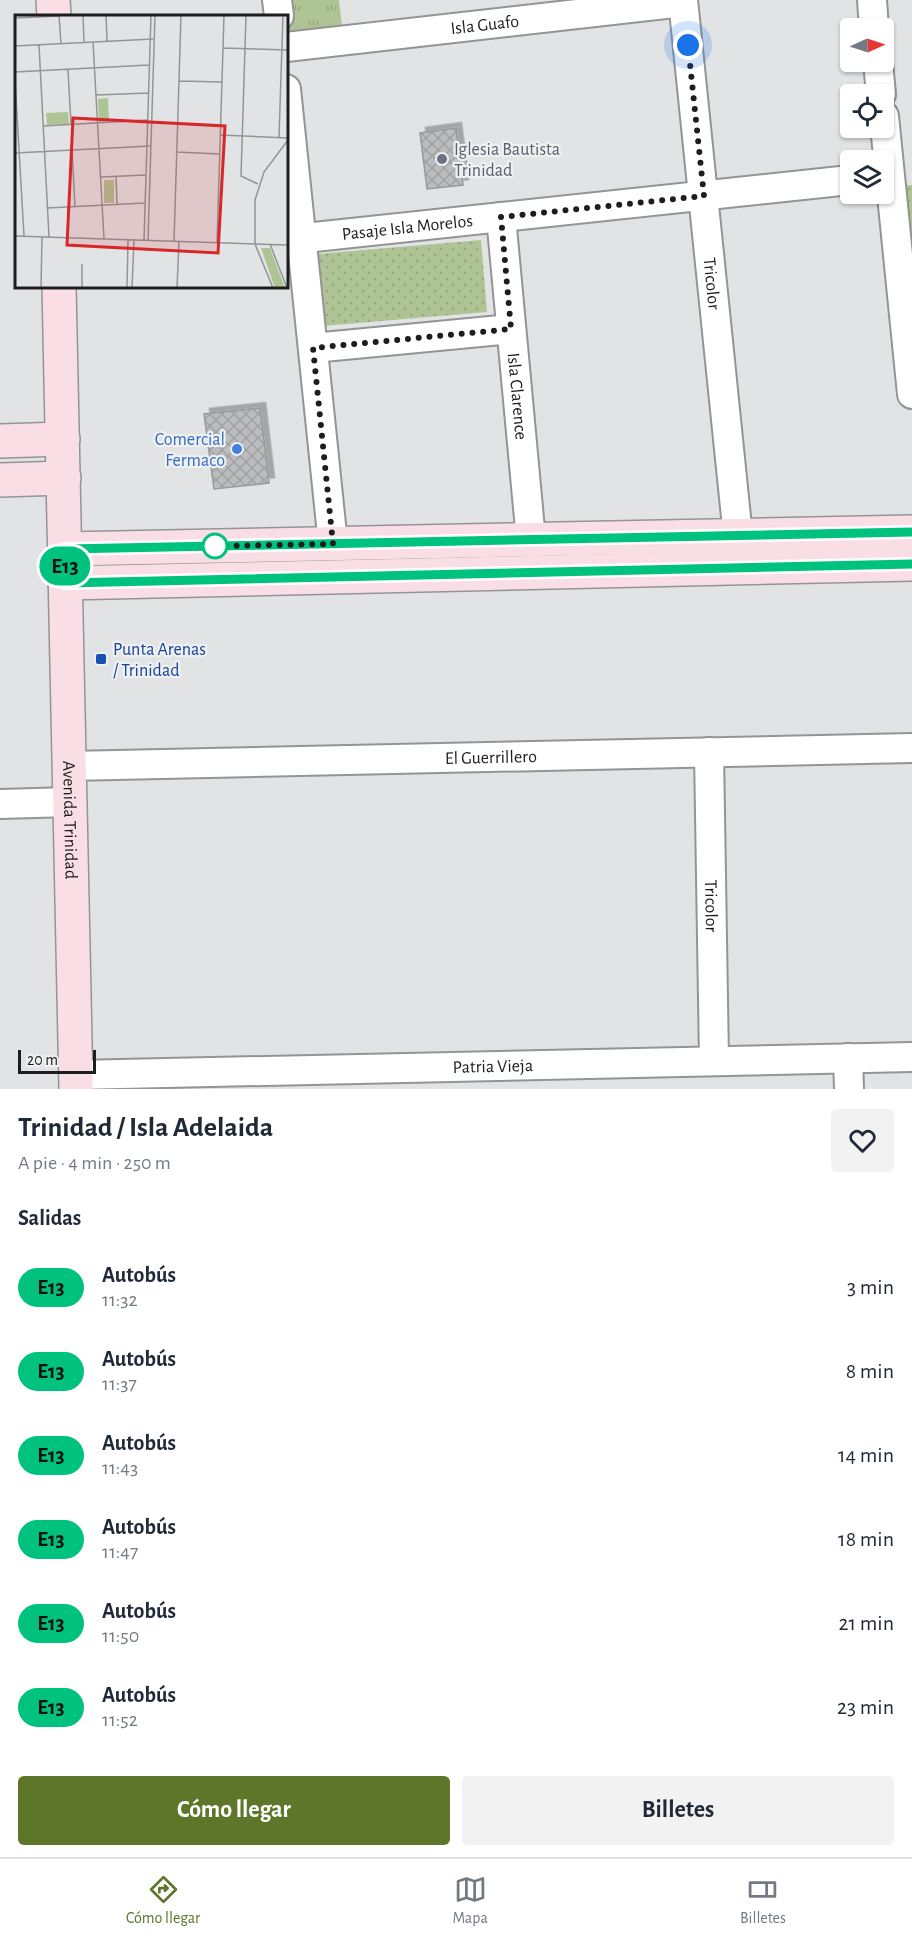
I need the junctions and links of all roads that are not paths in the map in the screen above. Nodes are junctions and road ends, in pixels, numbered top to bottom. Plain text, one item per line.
1 (53, 0) edge
2 (278, 0) edge
3 (872, 0) edge
4 (683, 1) edge
5 (54, 15) edge
6 (279, 15) edge
7 (873, 18) edge
8 (288, 47) edge
9 (288, 126) edge
10 (888, 138) edge
11 (895, 176) edge
12 (840, 181) edge
13 (704, 196) junction
14 (501, 217) junction
15 (294, 239) edge
16 (59, 288) edge
17 (511, 329) junction
18 (313, 348) junction
19 (912, 394) edge
20 (63, 439) junction
21 (0, 441) edge
22 (64, 478) junction
23 (0, 480) edge
24 (912, 532) edge
25 (739, 536) junction
26 (531, 540) junction
27 (333, 544) junction
28 (65, 549) junction
29 (912, 564) edge
30 (741, 568) junction
31 (65, 583) junction
32 (912, 748) edge
33 (709, 752) junction
34 (69, 766) junction
35 (70, 802) junction
36 (0, 804) edge
37 (912, 1057) edge
38 (848, 1058) junction
39 (714, 1061) junction
40 (75, 1082) edge
41 (849, 1089) edge

1 - 5 main road
2 - 6 street
3 - 7 street
4 - 8 street, Isla Guafo
4 - 13 street, Tricolor
9 - 15 street
10 - 11 street
11 - 19 street
12 - 13 street, Pasaje Isla Morelos
13 - 14 street, Pasaje Isla Morelos
13 - 25 street, Tricolor
14 - 15 street, Pasaje Isla Morelos
14 - 17 street, Isla Clarence
15 - 18 street
16 - 20 main road, Avenida Trinidad
17 - 18 street
17 - 26 street, Isla Clarence
18 - 27 street
20 - 21 main road
20 - 22 main road, Avenida Trinidad
22 - 23 main road
22 - 28 main road, Avenida Trinidad
24 - 25 main road
25 - 26 main road
25 - 30 street, Tricolor
26 - 27 main road
27 - 28 main road
28 - 31 main road, Avenida Trinidad
29 - 30 main road
30 - 31 main road
31 - 34 main road, Avenida Trinidad
32 - 33 street, El Guerrillero
33 - 34 street, El Guerrillero
33 - 39 street, Tricolor
34 - 35 main road, Avenida Trinidad
35 - 36 street
35 - 40 main road, Avenida Trinidad
37 - 38 street, Patria Vieja
38 - 39 street, Patria Vieja
38 - 41 street
39 - 40 street, Patria Vieja

